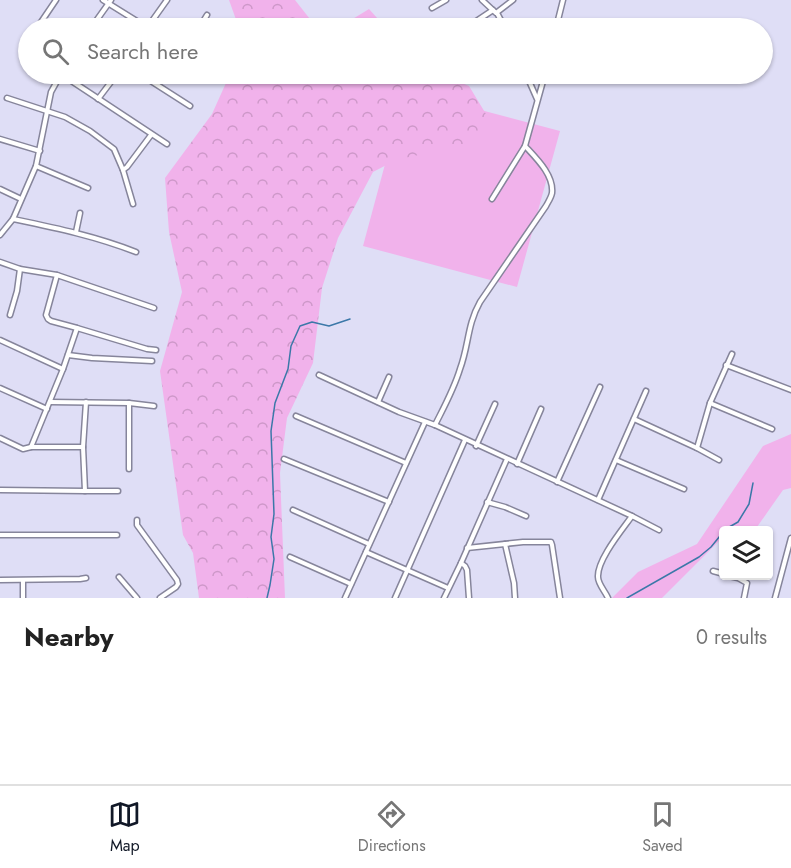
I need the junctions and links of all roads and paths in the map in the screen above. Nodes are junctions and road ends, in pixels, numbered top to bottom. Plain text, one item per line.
1 (56, 0) edge
2 (103, 0) edge
3 (167, 0) edge
4 (446, 0) edge
5 (482, 0) edge
6 (513, 0) edge
7 (563, 0) edge
8 (110, 2) edge
9 (432, 8) dead end
10 (495, 11) junction
11 (207, 15) dead end
12 (44, 18) edge
13 (98, 18) edge
14 (133, 18) edge
15 (155, 18) edge
16 (205, 18) edge
17 (483, 18) edge
18 (499, 18) edge
19 (558, 18) edge
20 (55, 84) edge
21 (75, 84) edge
22 (109, 84) edge
23 (156, 84) edge
24 (530, 84) edge
25 (542, 84) edge
26 (7, 98) dead end
27 (98, 99) junction
28 (538, 100) junction
29 (190, 106) dead end
30 (47, 111) junction
31 (151, 135) junction
32 (0, 139) edge
33 (167, 144) dead end
34 (525, 146) junction
35 (40, 151) junction
36 (36, 166) junction
37 (123, 170) junction
38 (88, 188) dead end
39 (0, 189) edge
40 (21, 199) junction
41 (492, 199) dead end
42 (134, 204) dead end
43 (81, 213) dead end
44 (13, 219) junction
45 (76, 232) junction
46 (0, 235) edge
47 (136, 252) dead end
48 (0, 262) edge
49 (20, 269) junction
50 (57, 275) junction
51 (154, 308) dead end
52 (10, 315) dead end
53 (77, 328) junction
54 (0, 340) edge
55 (156, 350) dead end
56 (732, 354) dead end
57 (68, 355) junction
58 (152, 361) dead end
59 (726, 365) junction
60 (63, 369) junction
61 (319, 375) dead end
62 (389, 378) dead end
63 (600, 387) dead end
64 (0, 388) edge
65 (791, 390) edge
66 (646, 391) dead end
67 (50, 402) junction
68 (86, 402) junction
69 (378, 402) junction
70 (129, 403) junction
71 (710, 403) junction
72 (495, 404) dead end
73 (154, 406) dead end
74 (47, 409) junction
75 (541, 409) dead end
76 (296, 416) dead end
77 (634, 419) junction
78 (425, 422) junction
79 (435, 425) junction
80 (772, 429) dead end
81 (0, 438) edge
82 (465, 440) junction
83 (477, 446) junction
84 (31, 447) junction
85 (83, 447) junction
86 (697, 448) junction
87 (284, 459) dead end
88 (507, 459) junction
89 (616, 460) junction
90 (719, 460) dead end
91 (406, 463) junction
92 (517, 464) junction
93 (129, 470) dead end
94 (557, 482) junction
95 (684, 489) dead end
96 (0, 490) edge
97 (85, 491) junction
98 (118, 491) dead end
99 (598, 500) junction
100 (389, 502) junction
101 (487, 502) junction
102 (293, 510) dead end
103 (526, 516) dead end
104 (632, 516) junction
105 (137, 520) dead end
106 (659, 530) dead end
107 (117, 535) dead end
108 (0, 536) edge
109 (791, 538) edge
110 (369, 544) junction
111 (506, 544) junction
112 (467, 548) junction
113 (366, 552) junction
114 (290, 557) dead end
115 (461, 563) junction
116 (406, 570) junction
117 (713, 572) dead end
118 (719, 573) edge
119 (119, 577) dead end
120 (86, 578) dead end
121 (0, 580) edge
122 (23, 580) junction
123 (740, 580) edge
124 (351, 584) junction
125 (448, 588) junction
126 (23, 598) edge
127 (137, 598) edge
128 (160, 598) edge
129 (345, 598) edge
130 (395, 598) edge
131 (444, 598) edge
132 (469, 598) edge
133 (515, 598) edge
134 (560, 598) edge
135 (608, 598) edge
136 (744, 598) edge
137 (775, 598) edge

1 - 12 street
2 - 8 street
3 - 15 street
4 - 9 street
5 - 10 street
6 - 10 street
7 - 19 street
8 - 13 street
8 - 14 street
10 - 17 street
10 - 18 street
11 - 16 street
20 - 30 street
21 - 27 street
22 - 27 street
23 - 29 street
24 - 28 street
25 - 28 street
26 - 30 street
27 - 31 street
28 - 34 street
30 - 35 street
30 - 37 street
31 - 33 street
31 - 37 street
32 - 35 street
34 - 41 street
34 - 79 street
35 - 36 street
36 - 38 street
36 - 40 street
37 - 42 street
39 - 40 street
40 - 44 street
43 - 45 street
44 - 45 street
44 - 46 street
45 - 47 street
48 - 49 street
49 - 50 street
49 - 52 street
50 - 51 street
50 - 53 street
53 - 55 street
53 - 57 street
54 - 60 street
56 - 59 street
57 - 58 street
57 - 60 street
59 - 65 street
59 - 71 street
60 - 67 street
61 - 69 street
62 - 69 street
63 - 94 street
64 - 74 street
66 - 77 street
67 - 68 street
67 - 74 street
68 - 70 street
68 - 85 street
69 - 78 street
70 - 73 street
70 - 93 street
71 - 80 street
71 - 86 street
72 - 83 street
74 - 84 street
75 - 92 street
76 - 91 street
77 - 86 street
77 - 89 street
78 - 79 street
78 - 91 street
79 - 82 street
81 - 84 street
82 - 83 street
82 - 116 street
83 - 88 street
84 - 85 street
85 - 97 street
86 - 90 street
87 - 100 street
88 - 92 street
88 - 101 street
89 - 95 street
89 - 99 street
91 - 100 street
92 - 94 street
94 - 99 street
96 - 97 street
97 - 98 street
99 - 104 street
100 - 110 street
101 - 103 street
101 - 112 street
102 - 110 street
104 - 106 street
104 - 135 street
105 - 128 street
107 - 108 street
109 - 137 street
110 - 113 street
111 - 112 street
111 - 133 street
111 - 134 street
112 - 115 street
113 - 116 street
113 - 124 street
114 - 124 street
115 - 125 street
115 - 132 street
116 - 125 street
116 - 130 street
117 - 118 street
119 - 127 street
120 - 122 street
121 - 122 street
122 - 126 street
123 - 136 street
124 - 129 street
125 - 131 street

